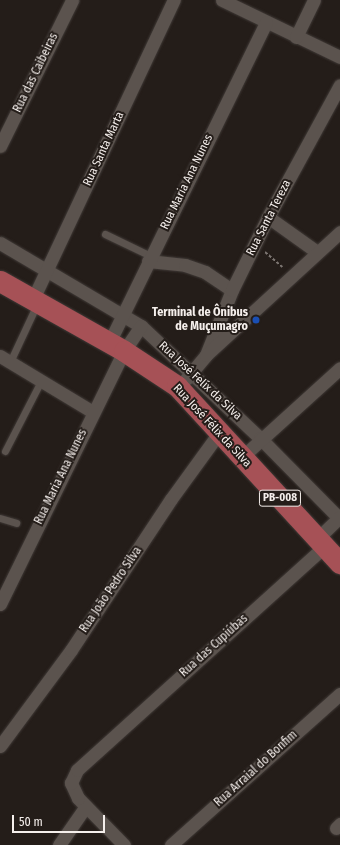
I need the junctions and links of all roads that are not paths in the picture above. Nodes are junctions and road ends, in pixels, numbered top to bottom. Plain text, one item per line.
1 (72, 0) edge
2 (174, 0) edge
3 (222, 0) edge
4 (314, 0) edge
5 (266, 22) junction
6 (296, 37) junction
7 (340, 57) edge
8 (340, 84) edge
9 (0, 146) edge
10 (268, 217) junction
11 (340, 232) edge
12 (105, 234) dead end
13 (0, 243) edge
14 (317, 252) junction
15 (149, 259) junction
16 (47, 268) junction
17 (0, 281) edge
18 (232, 290) junction
19 (35, 301) junction
20 (122, 313) junction
21 (140, 326) junction
22 (116, 347) junction
23 (206, 355) junction
24 (5, 359) edge
25 (340, 368) edge
26 (184, 380) junction
27 (41, 381) junction
28 (93, 412) junction
29 (219, 433) junction
30 (260, 438) junction
31 (5, 451) dead end
32 (242, 457) junction
33 (0, 518) edge
34 (340, 518) edge
35 (16, 523) dead end
36 (321, 542) junction
37 (340, 563) edge
38 (0, 604) edge
39 (340, 694) edge
40 (0, 746) edge
41 (86, 806) junction
42 (59, 845) edge
43 (124, 845) edge
44 (171, 845) edge

1 - 9 street, Rua das Caibeiras
2 - 16 street, Rua Santa Marta
3 - 5 street
4 - 6 street
5 - 6 street
5 - 15 street, Rua Maria Ana Nunes
6 - 7 street
8 - 10 street, Rua Santa Tereza
10 - 14 street
10 - 18 street, Rua Santa Tereza
11 - 14 street
12 - 15 lane
13 - 16 street, Rua José Felíx da Silva
14 - 23 street
15 - 18 street
15 - 20 street, Rua Maria Ana Nunes
16 - 19 street, Rua Santa Marta
16 - 20 street, Rua José Felíx da Silva
17 - 19 main road, Rua José Félix da Silva / PB-008
18 - 23 street, Rua Santa Tereza
19 - 22 main road, Rua José Félix da Silva / PB-008
19 - 24 lane
20 - 21 street, Rua José Felíx da Silva
20 - 22 street, Rua Maria Ana Nunes
21 - 22 street
21 - 26 street, Rua José Felíx da Silva
22 - 26 main road, Rua José Félix da Silva / PB-008
22 - 28 street, Rua Maria Ana Nunes
23 - 26 street
24 - 27 street
25 - 30 street
26 - 29 main road, Rua José Félix da Silva / PB-008
26 - 30 street, Rua José Felíx da Silva
27 - 28 street
27 - 31 lane
28 - 38 street, Rua Maria Ana Nunes
29 - 32 main road, Rua José Félix da Silva / PB-008
29 - 40 street, Rua João Pedro Silva
30 - 32 street
30 - 34 street, Rua José Felíx da Silva
32 - 36 main road, Rua José Félix da Silva / PB-008
33 - 35 lane
34 - 36 street, Rua das Cupiúbas
36 - 37 main road, Rua José Félix da Silva / PB-008
36 - 41 street, Rua das Cupiúbas
39 - 44 street, Rua Arraial do Bonfim
41 - 42 street
41 - 43 street, Rua das Cupiúbas

